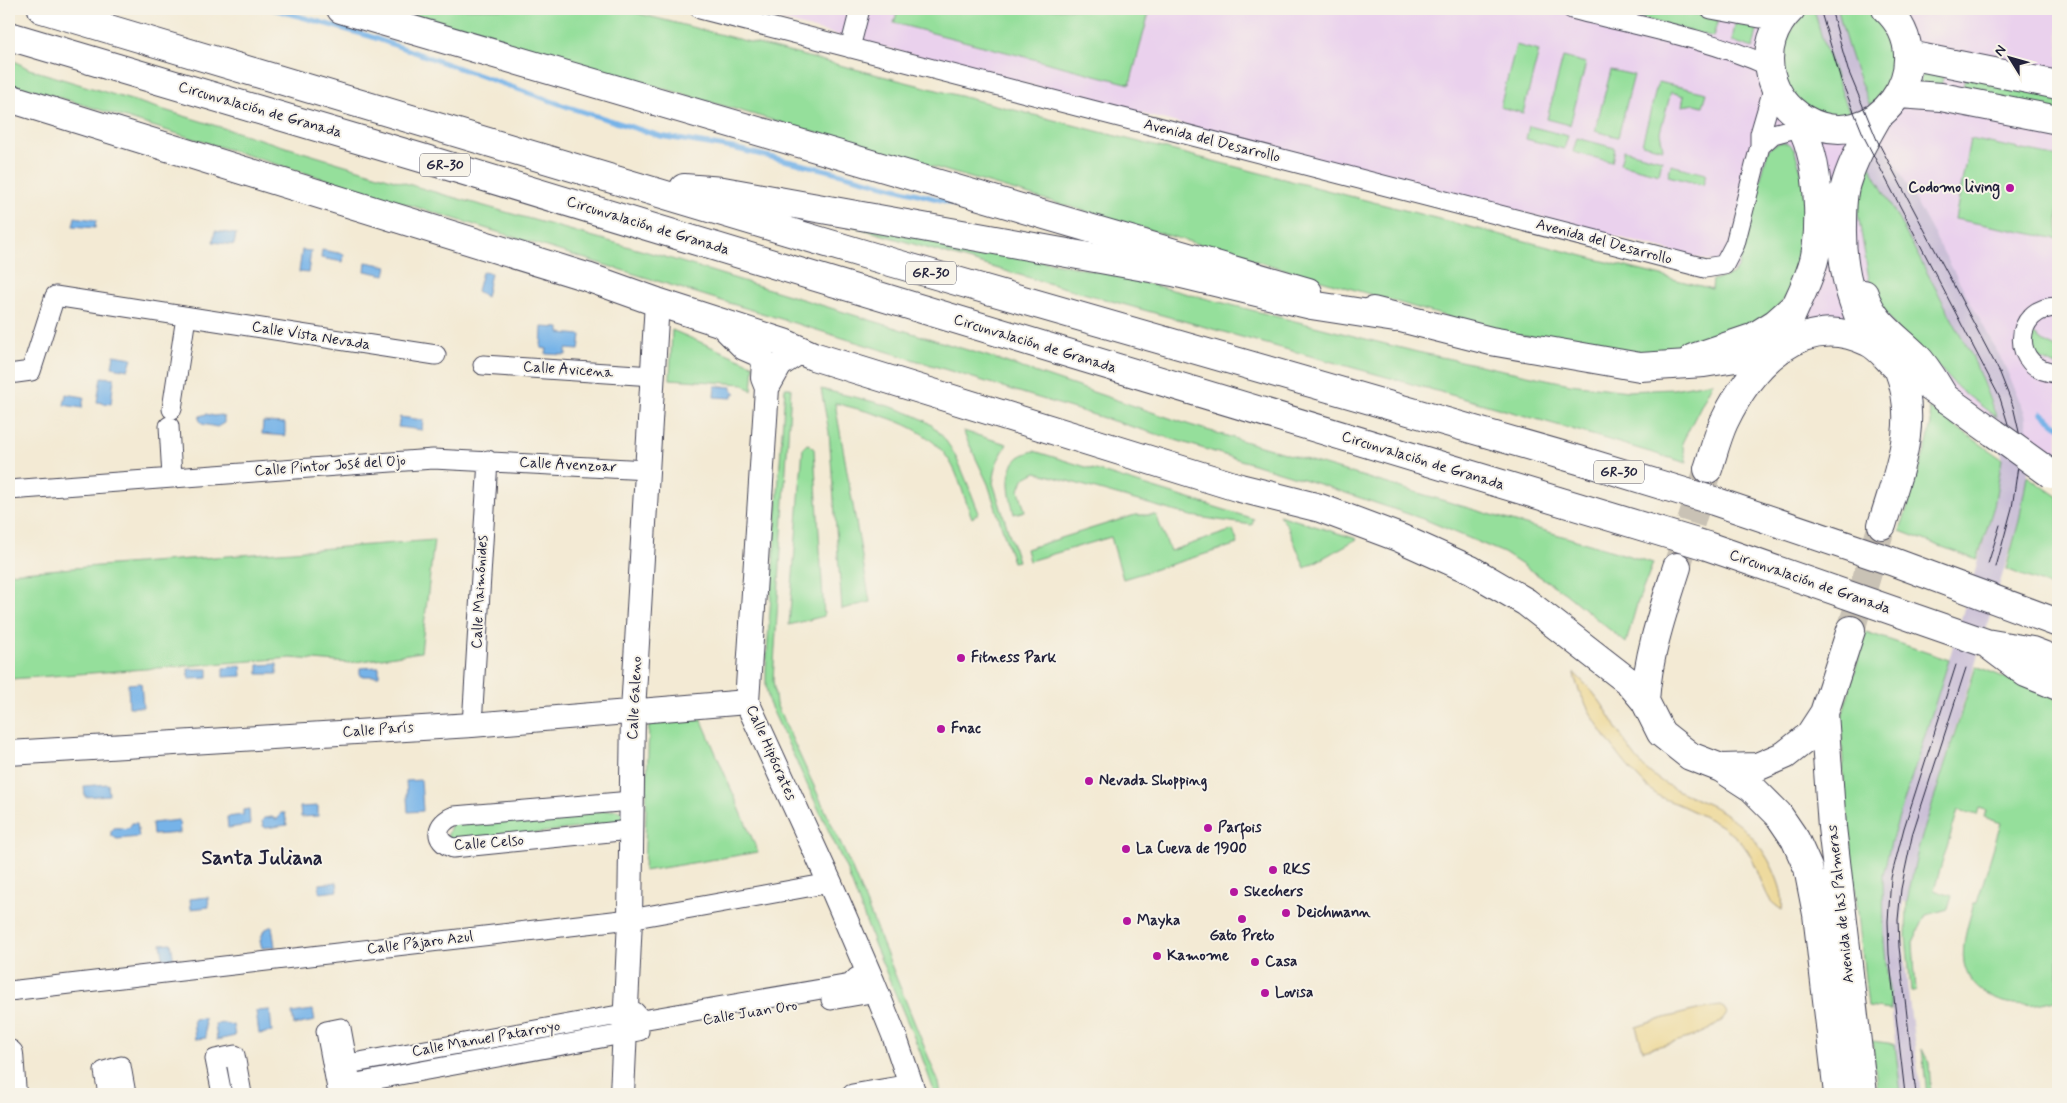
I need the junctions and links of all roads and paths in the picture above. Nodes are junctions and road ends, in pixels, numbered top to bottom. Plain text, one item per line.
1 (42, 9) edge
2 (341, 9) edge
3 (700, 9) edge
4 (860, 9) edge
5 (1572, 9) edge
6 (1711, 9) edge
7 (1886, 9) edge
8 (1788, 11) edge
9 (9, 36) edge
10 (850, 48) junction
11 (1909, 55) junction
12 (1772, 76) junction
13 (2058, 85) edge
14 (1899, 94) junction
15 (9, 98) edge
16 (1876, 118) junction
17 (2058, 120) edge
18 (1803, 121) junction
19 (1760, 146) junction
20 (630, 184) junction
21 (1842, 250) junction
22 (657, 302) junction
23 (1799, 302) junction
24 (2058, 307) edge
25 (186, 317) junction
26 (1395, 318) junction
27 (719, 323) junction
28 (1869, 342) junction
29 (801, 351) junction
30 (1775, 353) junction
31 (436, 355) dead end
32 (483, 365) dead end
33 (1677, 365) junction
34 (1898, 368) junction
35 (2058, 373) edge
36 (9, 374) edge
37 (653, 376) junction
38 (767, 388) junction
39 (1944, 398) junction
40 (488, 460) junction
41 (1708, 469) tunnel mouth
42 (648, 470) junction
43 (172, 477) junction
44 (2055, 477) edge
45 (9, 490) edge
46 (1882, 525) tunnel mouth
47 (1677, 567) tunnel mouth
48 (2058, 623) edge
49 (1851, 630) tunnel mouth
50 (1986, 644) junction
51 (2058, 661) edge
52 (2058, 686) edge
53 (1645, 701) junction
54 (747, 702) junction
55 (633, 712) junction
56 (1824, 713) junction
57 (472, 725) junction
58 (9, 753) edge
59 (1721, 768) junction
60 (631, 801) junction
61 (630, 830) junction
62 (830, 884) junction
63 (630, 919) junction
64 (873, 983) junction
65 (9, 991) edge
66 (1840, 1004) junction
67 (624, 1024) junction
68 (1844, 1037) junction
69 (9, 1054) edge
70 (348, 1064) junction
71 (913, 1089) edge
72 (348, 1091) edge
73 (12, 1094) edge
74 (108, 1094) edge
75 (126, 1094) edge
76 (222, 1094) edge
77 (242, 1094) edge
78 (622, 1094) edge
79 (852, 1094) edge
80 (1838, 1094) edge
81 (1862, 1094) edge

1 - 20 main road, GR-30
2 - 26 main road
3 - 10 street, Avenida del Desarrollo
4 - 10 street
5 - 12 street
6 - 8 street
7 - 11 main road
8 - 12 main road
9 - 50 main road, Circunvalación de Granada / GR-30
10 - 19 street, Avenida del Desarrollo
11 - 13 main road
11 - 14 main road
12 - 18 main road
12 - 19 street
14 - 16 main road
14 - 17 main road
15 - 22 main road
16 - 18 main road
16 - 21 main road
18 - 19 street
18 - 23 main road
20 - 26 main road
20 - 48 main road, GR-30
21 - 28 main road
21 - 39 main road
22 - 27 main road
22 - 37 street, Calle Galeno
23 - 30 main road
23 - 33 main road
24 - 35 street
25 - 31 street, Calle Vista Nevada
25 - 36 street, Calle Vista Nevada
25 - 43 street
26 - 33 main road
27 - 29 main road
27 - 38 street, Calle Hipócrates
28 - 30 main road
28 - 34 main road
29 - 38 street, Calle Hipócrates
29 - 53 main road
30 - 33 main road
30 - 41 main road
32 - 37 street, Calle Avicena
34 - 39 main road
34 - 46 main road
37 - 42 street, Calle Galeno
38 - 54 street, Calle Hipócrates
39 - 44 main road, bridge
40 - 42 street, Calle Avenzoar
40 - 43 street, Calle Pintor José del Ojo
40 - 57 street, Calle Maimónides
42 - 55 street, Calle Galeno
43 - 45 street, Calle Pintor José del Ojo
47 - 53 main road
49 - 56 main road
50 - 51 main road, Circunvalación de Granada / GR-30
50 - 52 main road
53 - 59 main road
54 - 55 street, Calle París
54 - 62 street, Calle Hipócrates
55 - 57 street, Calle París
55 - 60 street, Calle Galeno
56 - 59 main road
56 - 66 main road, Avenida de las Palmeras
57 - 58 street, Calle París
59 - 66 main road, Avenida de las Palmeras
60 - 61 street, Calle Galeno
60 - 61 street, Calle Celso
61 - 63 street, Calle Galeno
62 - 63 street, Calle Pájaro Azul
62 - 64 street, Calle Hipócrates
63 - 65 street, Calle Pájaro Azul
63 - 67 street, Calle Galeno
64 - 67 street, Calle Juan Oro
64 - 71 street, Calle Hipócrates
66 - 68 main road, Avenida de las Palmeras
67 - 70 street, Calle Manuel Patarroyo
67 - 72 street, Calle Manuel Patarroyo
67 - 78 street, Calle Galeno
68 - 80 main road, Avenida de las Palmeras
68 - 81 main road, Avenida de las Palmeras
69 - 73 main road
70 - 72 street
70 - 72 street
71 - 79 street
74 - 75 street
76 - 77 street

